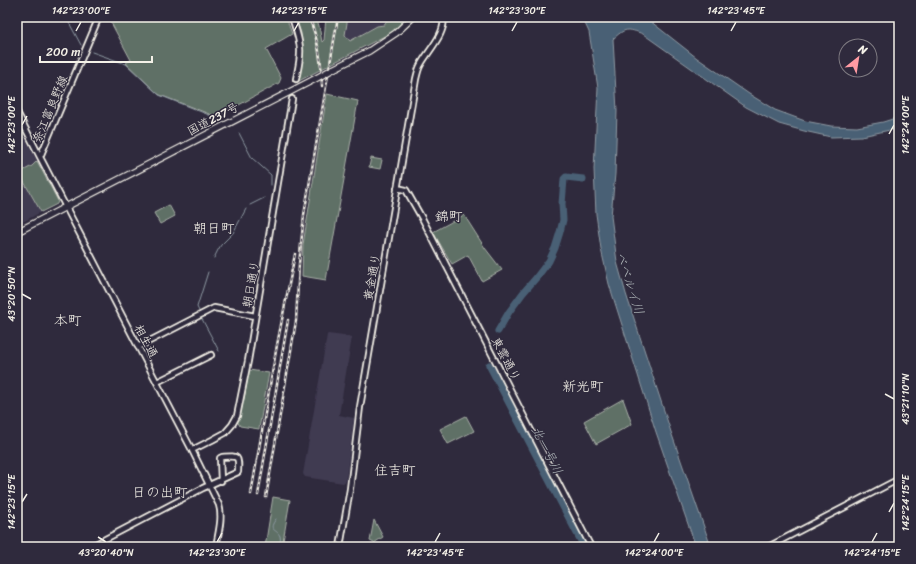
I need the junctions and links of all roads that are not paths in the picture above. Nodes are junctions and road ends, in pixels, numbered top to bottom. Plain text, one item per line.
1 (99, 17) edge
2 (292, 17) edge
3 (413, 17) edge
4 (444, 17) edge
5 (296, 79) dead end
6 (292, 99) dead end
7 (17, 112) edge
8 (40, 157) junction
9 (397, 188) junction
10 (66, 206) junction
11 (17, 232) edge
12 (255, 316) junction
13 (138, 347) junction
14 (211, 354) dead end
15 (157, 382) junction
16 (192, 450) junction
17 (899, 479) edge
18 (221, 481) junction
19 (210, 485) junction
20 (90, 547) edge
21 (216, 547) edge
22 (340, 547) edge
23 (591, 547) edge
24 (768, 547) edge

1 - 8 street, 奈江富良野線
2 - 5 street
3 - 10 highway, 国道237号, bridge
4 - 9 street, 黄金通り
6 - 12 street, 朝日通り
7 - 8 street
8 - 10 street, 奈江富良野線
9 - 22 street, 黄金通り
9 - 23 street, 東雲通り
10 - 11 highway, 国道237号
10 - 13 street, 相生通
12 - 13 street
12 - 16 street, 朝日通り
13 - 15 street, 相生通
14 - 15 street
15 - 16 street, 相生通
16 - 19 street, 相生通
17 - 24 street
18 - 18 street
18 - 19 street
19 - 20 street
19 - 21 street, 相生通

